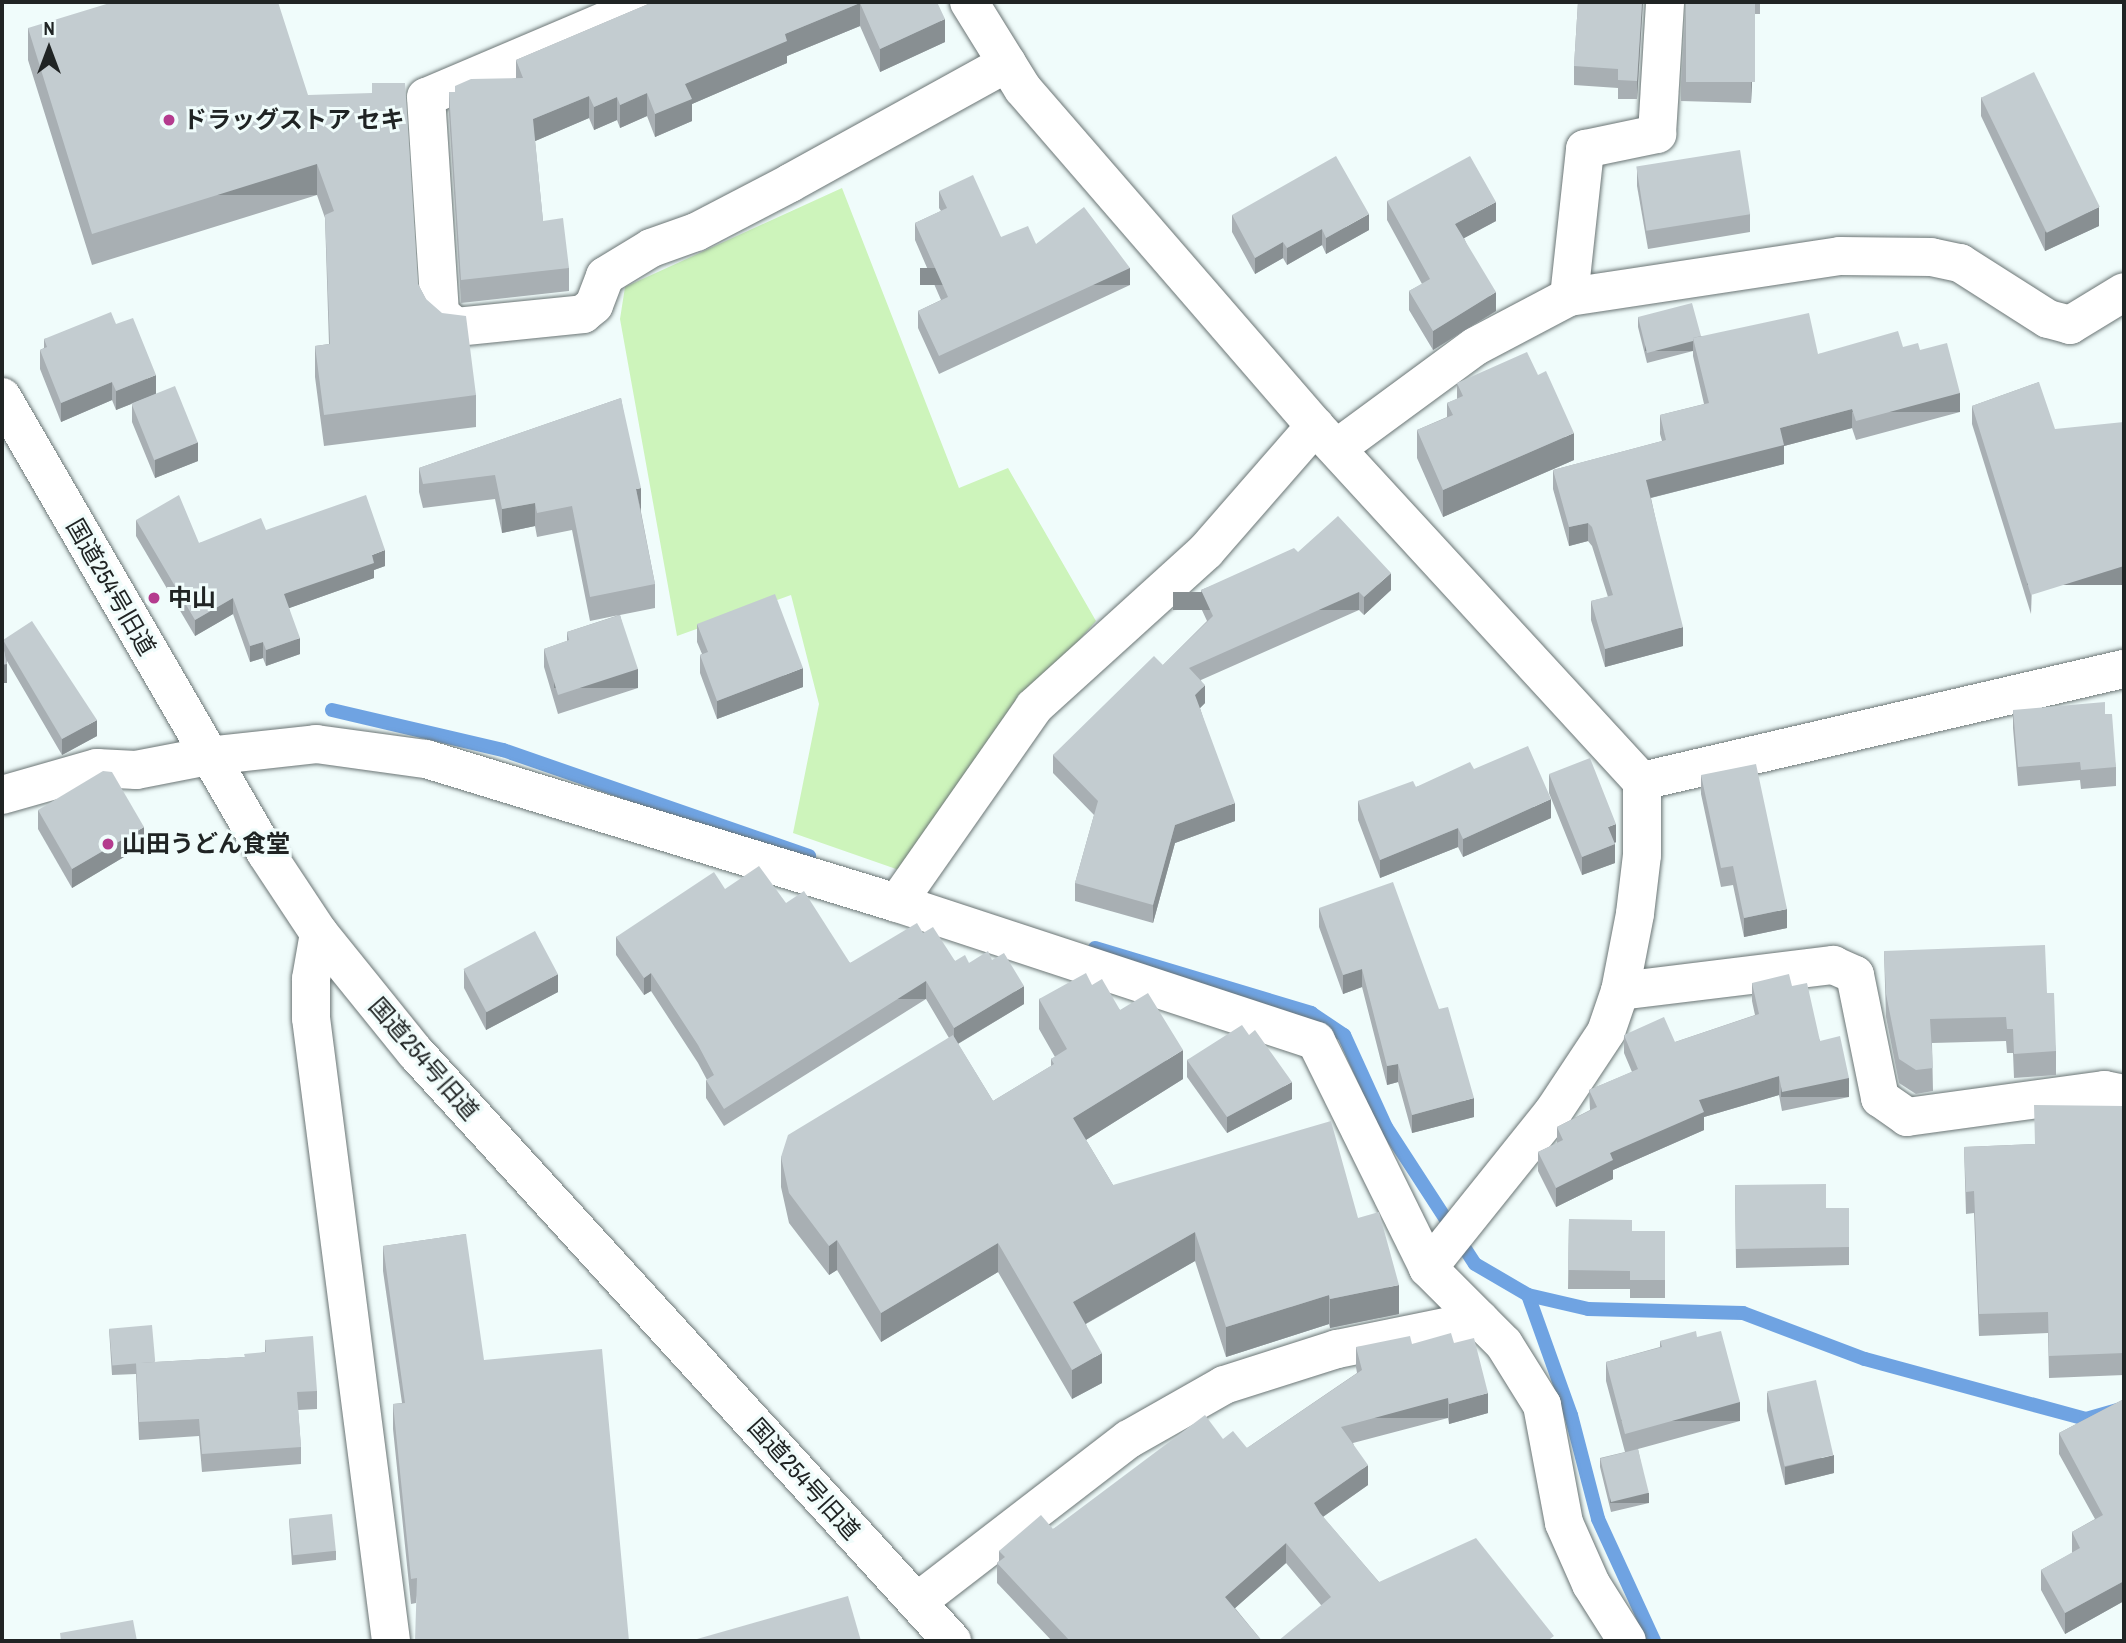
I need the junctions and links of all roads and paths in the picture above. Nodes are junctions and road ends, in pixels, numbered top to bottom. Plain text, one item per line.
1 (650, 2) edge
2 (969, 2) edge
3 (1665, 2) edge
4 (1007, 63) junction
5 (2124, 292) edge
6 (1569, 297) junction
7 (2, 397) edge
8 (1326, 437) junction
9 (2124, 669) edge
10 (208, 756) junction
11 (1642, 781) junction
12 (2, 795) edge
13 (897, 903) junction
14 (319, 933) junction
15 (1620, 991) junction
16 (2124, 1094) edge
17 (1428, 1268) junction
18 (1480, 1320) junction
19 (917, 1602) junction
20 (391, 1641) edge
21 (952, 1641) edge
22 (1627, 1641) edge

1 - 4 street
2 - 4 street
3 - 6 street
4 - 8 street
5 - 6 street
6 - 8 street
7 - 10 street, 国道254号旧道
8 - 11 street
8 - 13 street
9 - 11 street
10 - 12 street
10 - 13 street
10 - 14 street, 国道254号旧道
11 - 15 street
13 - 17 street
14 - 19 street, 国道254号旧道
14 - 20 street
15 - 16 street
15 - 17 street
17 - 18 street
18 - 19 street
18 - 22 street
19 - 21 street, 国道254号旧道

